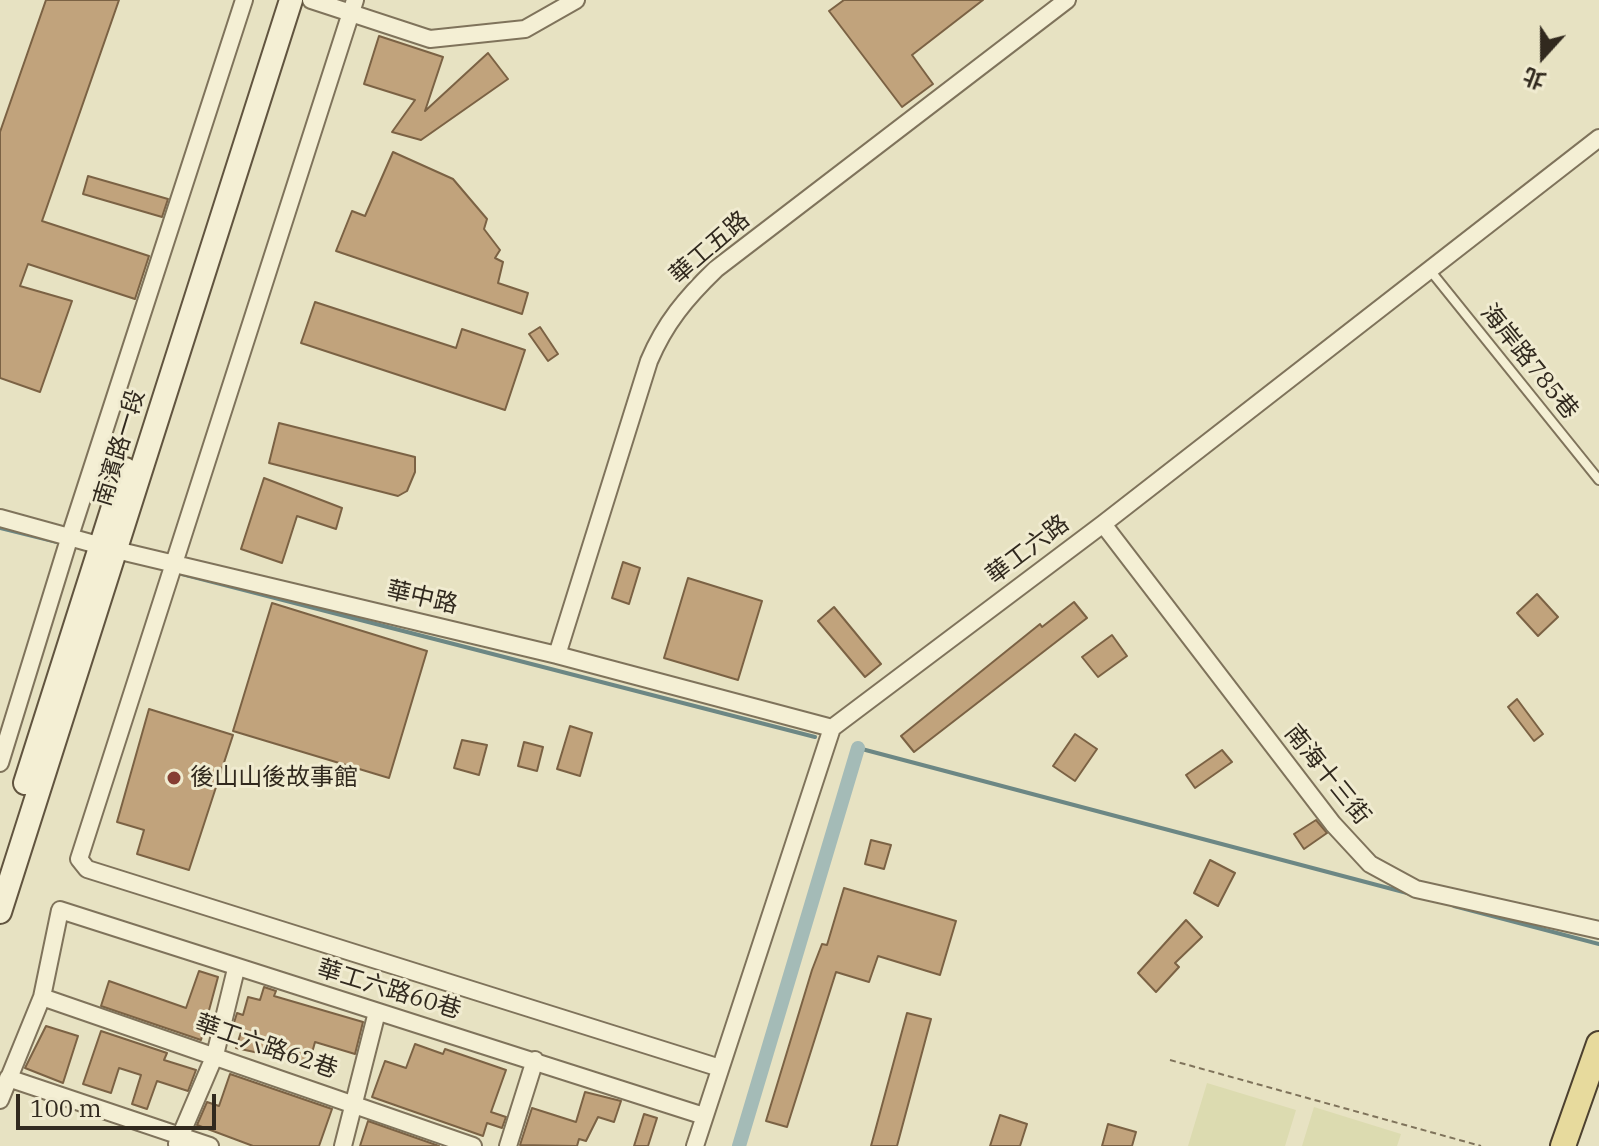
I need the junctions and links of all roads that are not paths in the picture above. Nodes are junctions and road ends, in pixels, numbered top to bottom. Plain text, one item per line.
1 (244, 0) edge
2 (277, 0) edge
3 (291, 0) edge
4 (311, 0) edge
5 (576, 0) edge
6 (1067, 0) edge
7 (353, 6) edge
8 (1599, 138) edge
9 (1428, 269) junction
10 (1599, 480) edge
11 (0, 518) edge
12 (1103, 524) junction
13 (70, 536) junction
14 (109, 548) junction
15 (175, 564) junction
16 (557, 655) junction
17 (832, 728) junction
18 (0, 763) edge
19 (0, 863) edge
20 (0, 912) edge
21 (1599, 930) edge
22 (236, 969) junction
23 (42, 997) junction
24 (377, 1012) junction
25 (1599, 1044) edge
26 (215, 1055) junction
27 (535, 1060) junction
28 (720, 1068) junction
29 (8, 1078) junction
30 (0, 1100) edge
31 (356, 1104) junction
32 (704, 1116) junction
33 (178, 1141) edge
34 (210, 1146) edge
35 (343, 1146) edge
36 (473, 1146) edge
37 (508, 1146) edge
38 (695, 1146) edge
39 (1563, 1146) edge

1 - 13 street
2 - 14 main road, 南濱路一段
3 - 14 main road, 南濱路一段
4 - 7 street
5 - 7 street
6 - 16 street, 華工五路
7 - 15 street
8 - 9 street, 華工六路
9 - 10 lane, 海岸路785巷
9 - 12 street, 華工六路
11 - 13 street, 華中路
12 - 17 street, 華工六路
12 - 21 street, 南海十三街
13 - 14 street, 華中路
13 - 18 street
14 - 15 street, 華中路
14 - 19 main road, 南濱路一段
14 - 20 main road, 南濱路一段
15 - 16 street, 華中路
15 - 28 street
16 - 17 street, 華中路
17 - 28 street
22 - 23 street, 華工六路60巷
22 - 24 street, 華工六路60巷
22 - 26 street
23 - 26 street, 華工六路62巷
23 - 29 street
24 - 27 street, 華工六路60巷
24 - 31 street
25 - 39 main road
26 - 31 street, 華工六路62巷
26 - 33 street
27 - 32 street, 華工六路60巷
27 - 37 street
28 - 32 street
29 - 30 street
29 - 33 street
31 - 35 street
31 - 36 street, 華工六路62巷
32 - 38 street
33 - 34 street

